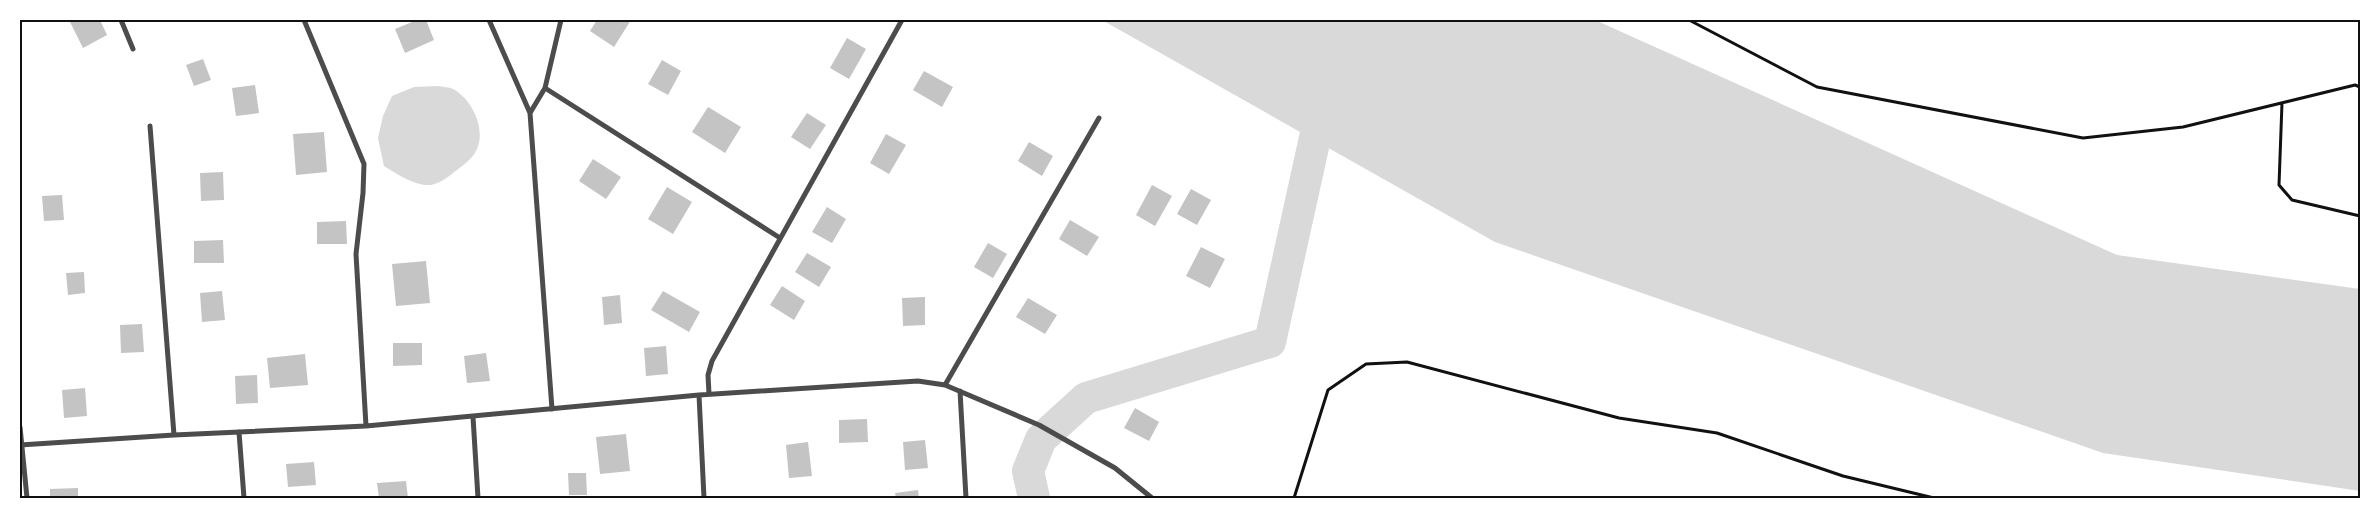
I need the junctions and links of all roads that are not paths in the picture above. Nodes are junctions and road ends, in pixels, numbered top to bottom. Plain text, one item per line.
1 (121, 20) edge
2 (304, 20) edge
3 (489, 20) edge
4 (561, 20) edge
5 (902, 20) edge
6 (133, 49) dead end
7 (545, 88) junction
8 (530, 114) junction
9 (1099, 118) dead end
10 (150, 126) dead end
11 (780, 238) junction
12 (945, 385) junction
13 (960, 391) junction
14 (709, 394) junction
15 (699, 395) junction
16 (552, 409) junction
17 (473, 417) junction
18 (366, 426) junction
19 (20, 427) edge
20 (239, 432) junction
21 (174, 435) junction
22 (21, 445) edge
23 (27, 498) edge
24 (244, 498) edge
25 (478, 498) edge
26 (704, 498) edge
27 (966, 498) edge
28 (1152, 498) edge

1 - 6 street
2 - 18 street
3 - 8 street
4 - 7 street
5 - 11 street
7 - 8 street
7 - 11 street
8 - 16 street
9 - 12 street
10 - 21 street
11 - 14 street
12 - 13 street
12 - 14 street
13 - 27 street
13 - 28 street
14 - 15 street
15 - 16 street
15 - 26 street
16 - 17 street
17 - 18 street
17 - 25 street
18 - 20 street
19 - 22 street
20 - 21 street
20 - 24 street
21 - 22 street
22 - 23 street

